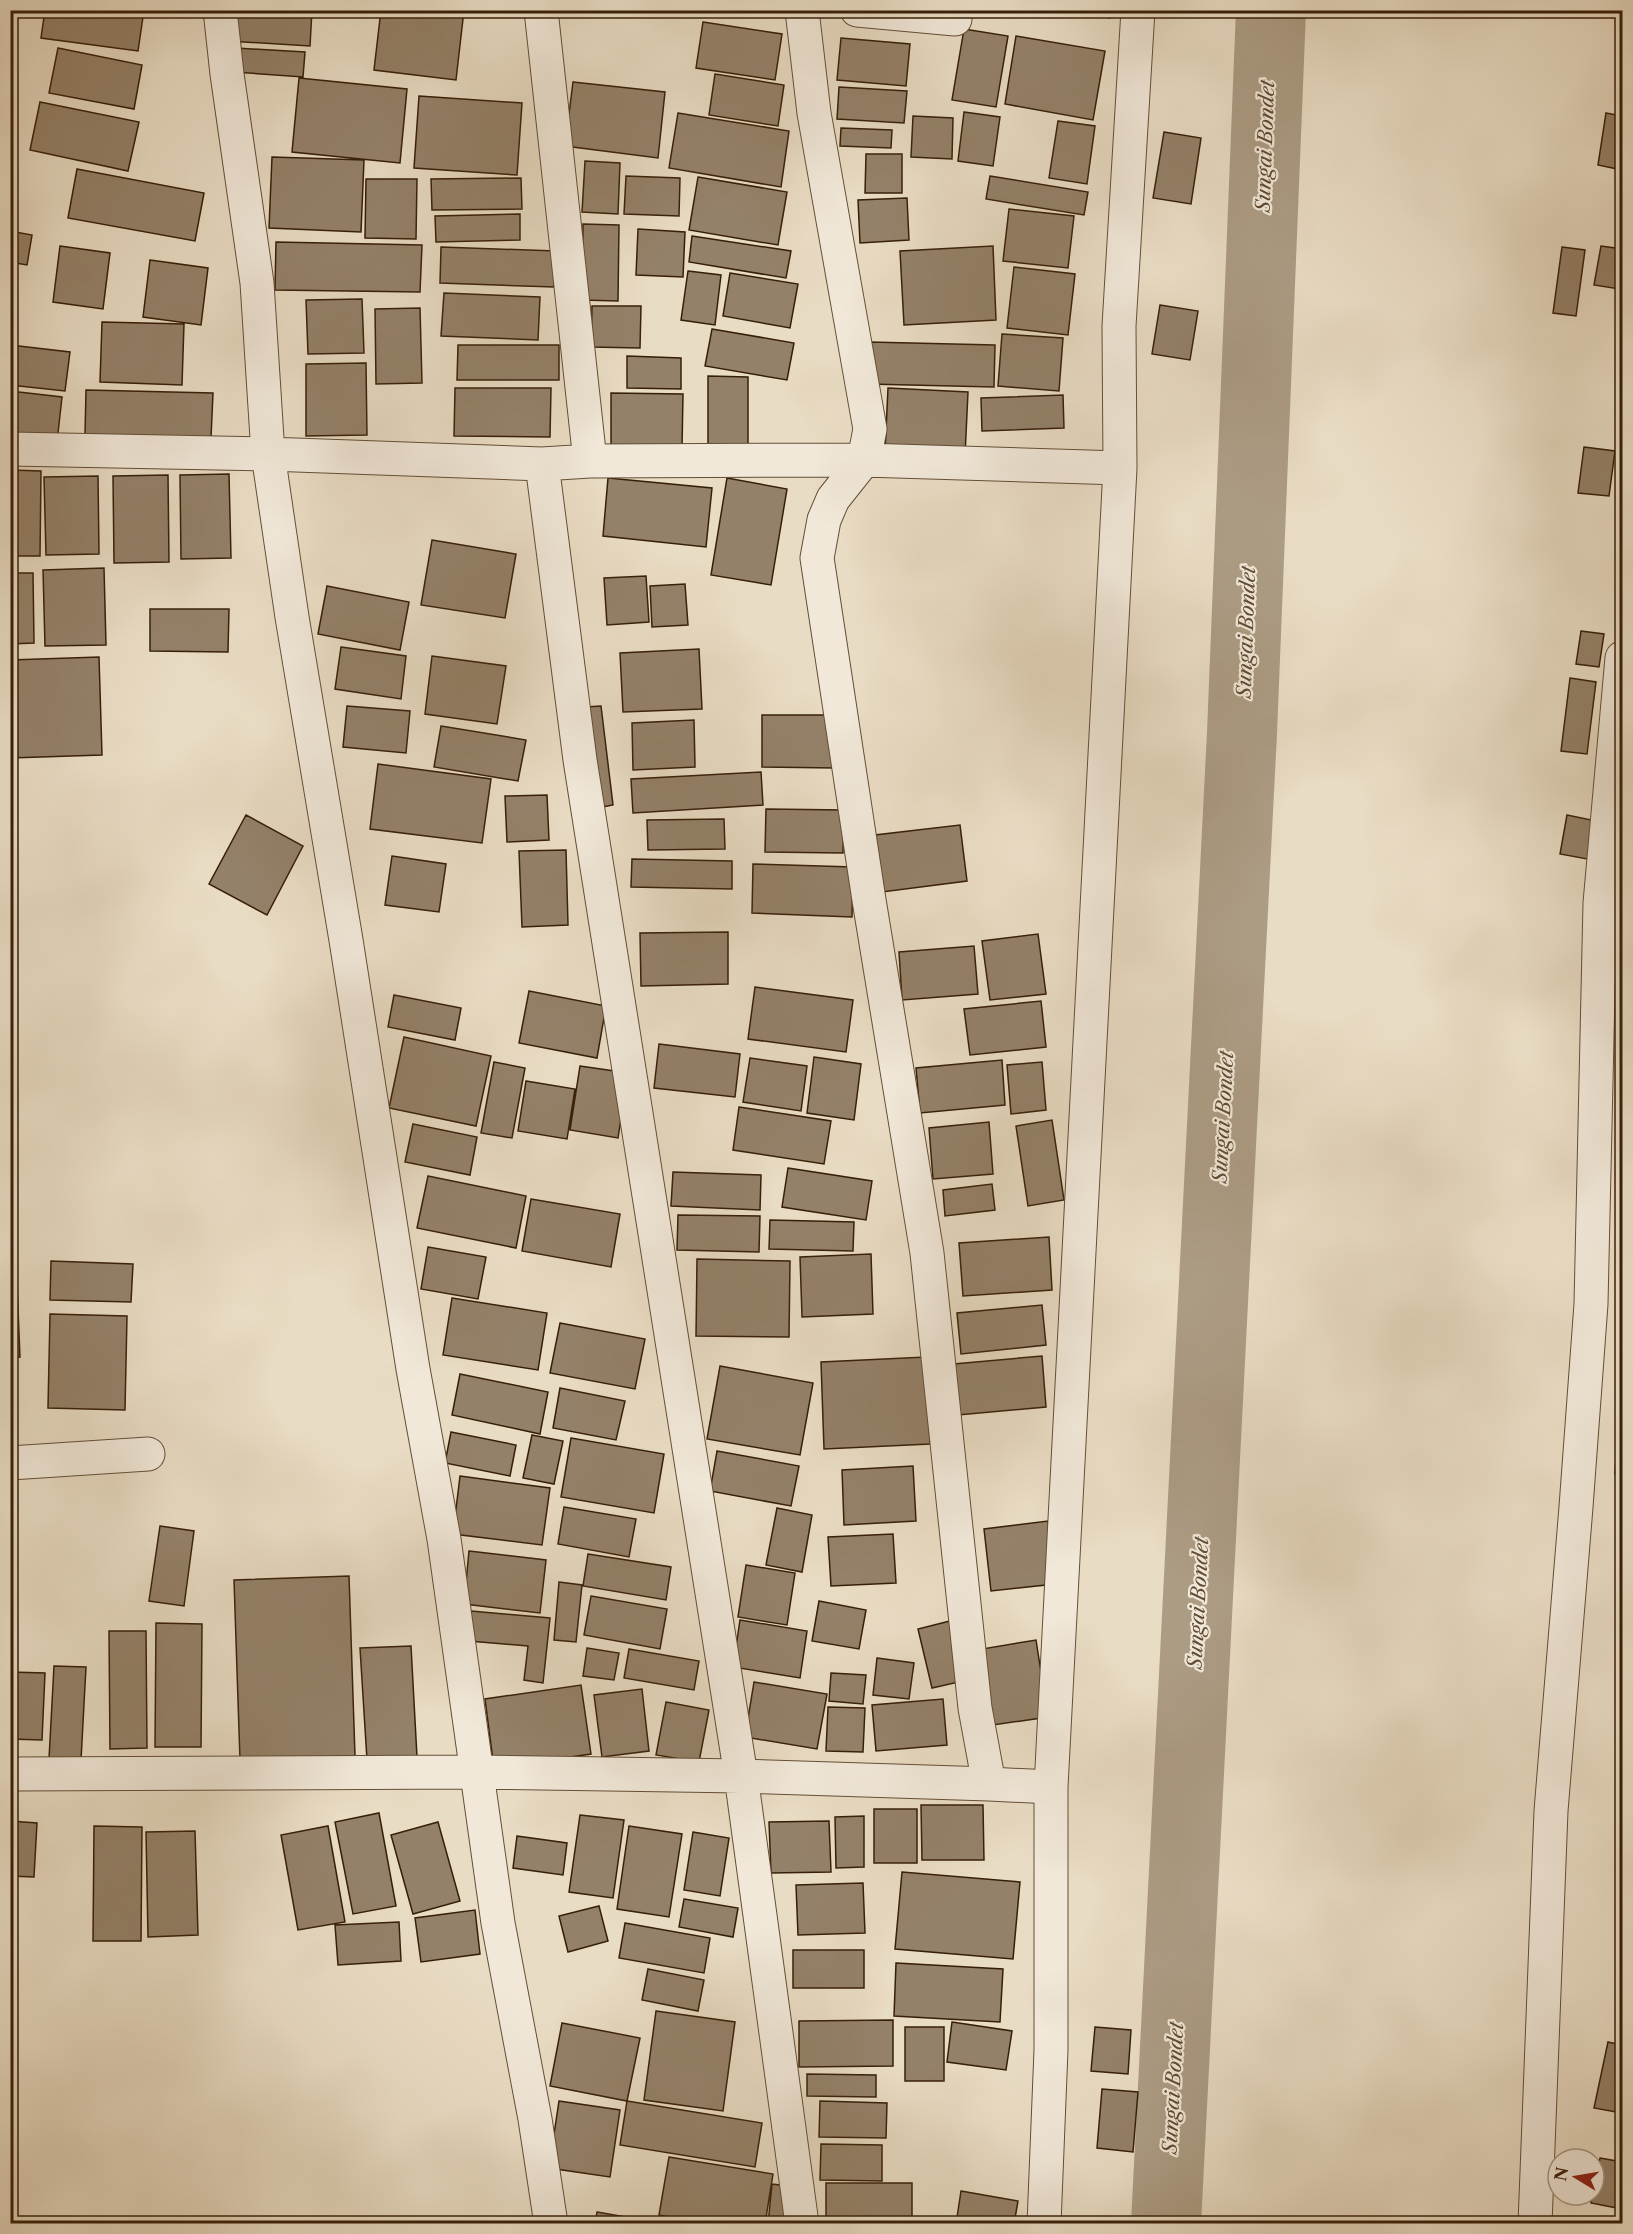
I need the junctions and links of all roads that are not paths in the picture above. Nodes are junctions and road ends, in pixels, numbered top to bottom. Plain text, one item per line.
1 (220, 10) edge
2 (541, 10) edge
3 (802, 10) edge
4 (857, 10) edge
5 (1138, 10) edge
6 (956, 19) dead end
7 (10, 449) edge
8 (268, 454) junction
9 (864, 460) junction
10 (590, 461) junction
11 (542, 464) junction
12 (1120, 468) junction
13 (1623, 658) edge
14 (148, 1454) dead end
15 (10, 1463) edge
16 (476, 1772) junction
17 (10, 1774) edge
18 (741, 1776) junction
19 (989, 1784) junction
20 (1051, 1787) junction
21 (551, 2223) edge
22 (802, 2223) edge
23 (1044, 2223) edge
24 (1535, 2223) edge

1 - 8 street
2 - 10 street
3 - 9 street
4 - 6 street
5 - 12 street
7 - 8 street
8 - 11 street
8 - 16 street
9 - 10 street
9 - 12 street
9 - 19 street
10 - 11 street
11 - 18 street
12 - 20 street
13 - 24 street
14 - 15 street
16 - 17 street
16 - 18 street
16 - 21 street
18 - 19 street
18 - 22 street
19 - 20 street
20 - 23 street

